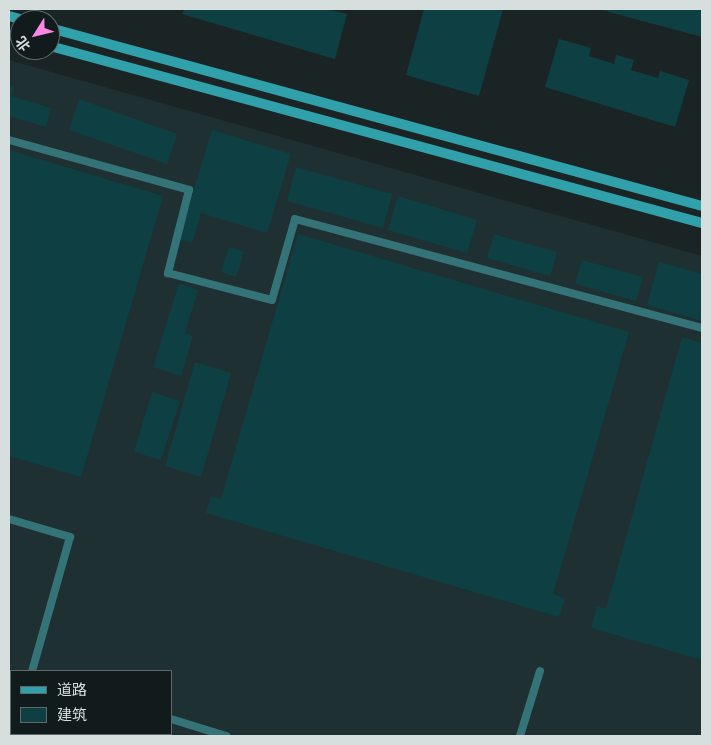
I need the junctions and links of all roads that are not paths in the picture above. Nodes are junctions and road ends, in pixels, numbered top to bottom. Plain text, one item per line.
1 (60, 31) edge
2 (60, 49) edge
3 (9, 140) edge
4 (702, 206) edge
5 (702, 223) edge
6 (702, 328) edge
7 (9, 519) edge
8 (32, 670) edge
9 (540, 671) dead end
10 (172, 719) edge
11 (226, 736) edge
12 (520, 736) edge

1 - 4 main road
2 - 5 main road
3 - 6 lane
7 - 8 lane
9 - 12 lane
10 - 11 lane

